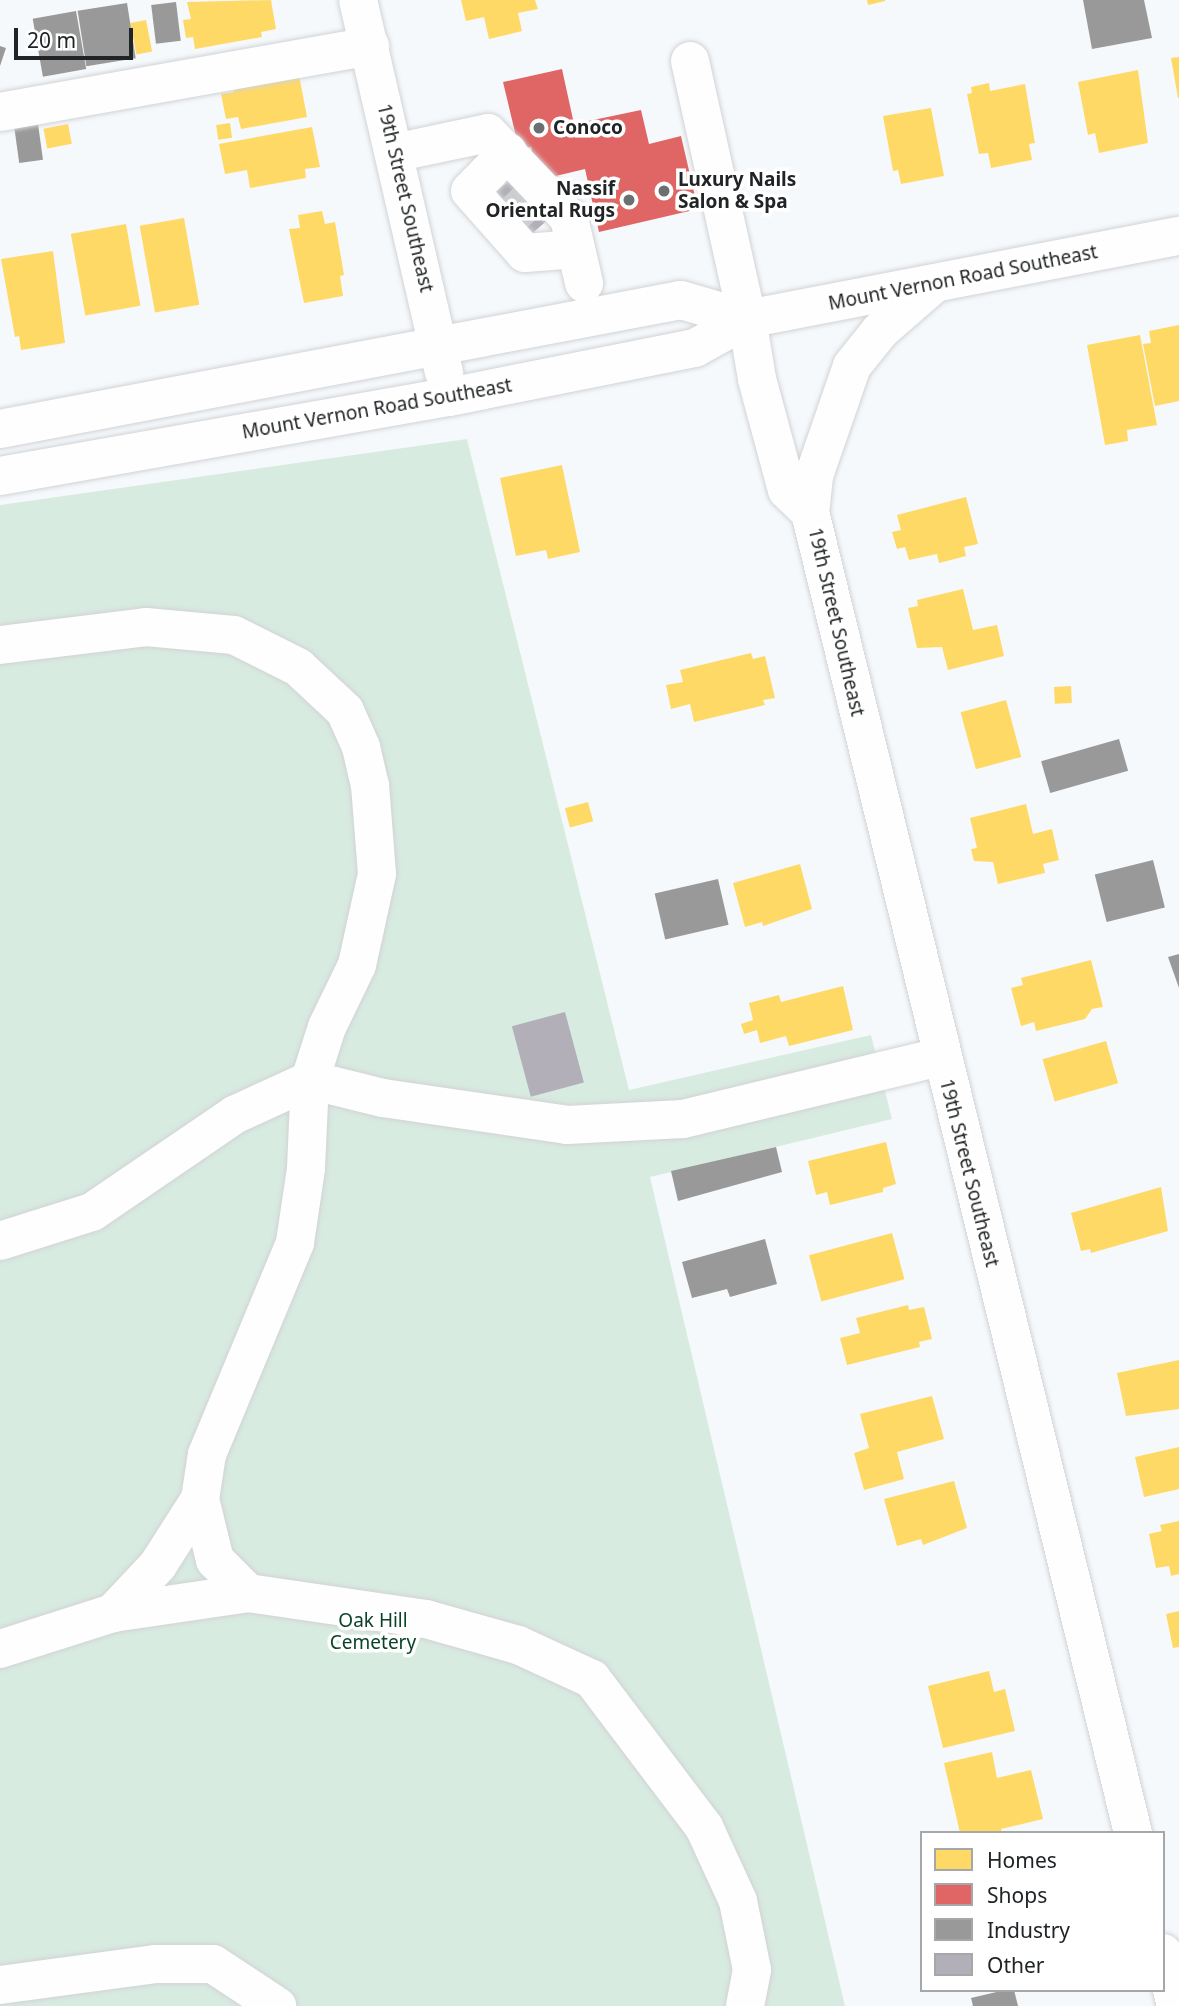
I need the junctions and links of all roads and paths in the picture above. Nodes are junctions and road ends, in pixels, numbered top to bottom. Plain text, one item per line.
1 (358, 0) edge
2 (370, 46) junction
3 (690, 61) dead end
4 (0, 112) edge
5 (508, 152) junction
6 (394, 153) junction
7 (1179, 236) edge
8 (934, 284) junction
9 (747, 319) junction
10 (439, 349) junction
11 (449, 397) junction
12 (0, 429) edge
13 (0, 476) edge
14 (810, 512) junction
15 (0, 645) edge
16 (940, 1057) junction
17 (310, 1080) junction
18 (0, 1241) edge
19 (200, 1499) junction
20 (248, 1593) junction
21 (113, 1613) junction
22 (0, 1649) edge
23 (1133, 1831) edge
24 (1165, 1961) edge
25 (0, 1985) edge
26 (277, 2006) edge
27 (745, 2006) edge
28 (1176, 2006) edge

1 - 2 main road, 19th Street Southeast
2 - 4 main road
2 - 6 main road, 19th Street Southeast
3 - 9 main road, 19th Street Southeast
5 - 5 main road
5 - 6 main road
6 - 10 main road, 19th Street Southeast
7 - 8 main road, Mount Vernon Road Southeast
8 - 9 main road, Mount Vernon Road Southeast
8 - 14 main road, 19th Street Southeast
9 - 10 main road, Mount Vernon Road Southeast
9 - 11 main road, Mount Vernon Road Southeast
9 - 14 main road, 19th Street Southeast
10 - 11 main road, 19th Street Southeast
10 - 12 main road, Mount Vernon Road Southeast
11 - 13 main road, Mount Vernon Road Southeast
14 - 16 main road, 19th Street Southeast
15 - 17 main road
16 - 17 main road
16 - 23 main road, 19th Street Southeast
17 - 18 main road
17 - 19 main road
19 - 20 main road
19 - 21 main road
20 - 21 main road
20 - 27 main road
21 - 22 main road
24 - 28 main road
25 - 26 main road

